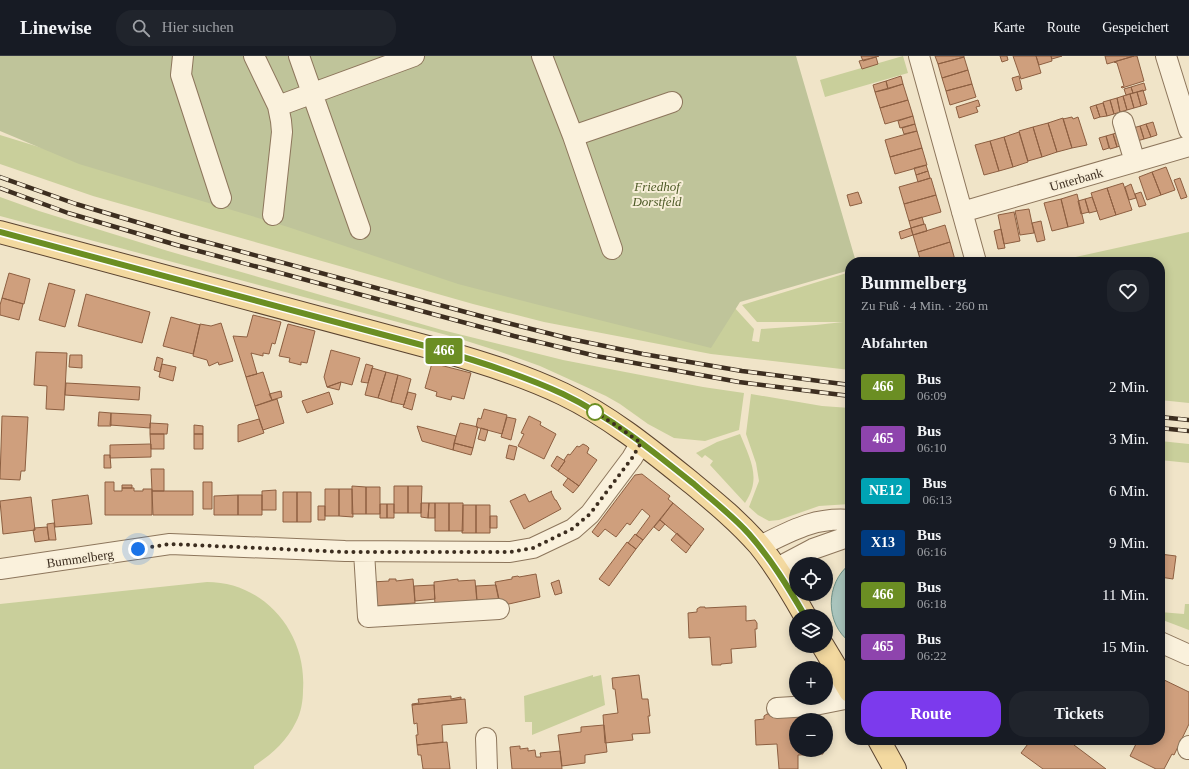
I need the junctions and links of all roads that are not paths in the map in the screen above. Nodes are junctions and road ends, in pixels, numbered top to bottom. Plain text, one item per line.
1 (183, 56) edge
2 (254, 56) edge
3 (299, 56) edge
4 (414, 56) edge
5 (542, 56) edge
6 (919, 56) edge
7 (1166, 56) edge
8 (312, 93) junction
9 (672, 102) dead end
10 (278, 106) junction
11 (1123, 122) dead end
12 (1189, 130) edge
13 (572, 136) junction
14 (1189, 146) edge
15 (1135, 162) junction
16 (221, 198) dead end
17 (962, 212) junction
18 (273, 215) dead end
19 (360, 229) dead end
20 (0, 232) edge
21 (612, 250) dead end
22 (975, 257) edge
23 (641, 443) junction
24 (845, 520) edge
25 (845, 538) edge
26 (760, 546) junction
27 (364, 552) junction
28 (776, 568) junction
29 (0, 569) edge
30 (499, 609) dead end
31 (801, 609) edge
32 (1165, 644) edge
33 (826, 653) edge
34 (1189, 655) edge
35 (842, 689) edge
36 (777, 708) dead end
37 (882, 745) edge
38 (895, 769) edge

1 - 16 street
2 - 10 street
3 - 8 street
4 - 8 street
5 - 13 street
6 - 17 street
7 - 12 street
8 - 10 street
8 - 19 street
9 - 13 street
10 - 18 street
11 - 15 street
13 - 21 street
14 - 15 street, Unterbank
15 - 17 street, Unterbank
17 - 22 street
20 - 23 main road
23 - 26 main road
23 - 27 street, Bummelberg
24 - 26 street
25 - 28 street
26 - 28 main road
27 - 29 street, Bummelberg
27 - 30 street
28 - 31 main road
32 - 34 street
33 - 35 main road
35 - 36 street
37 - 38 main road

